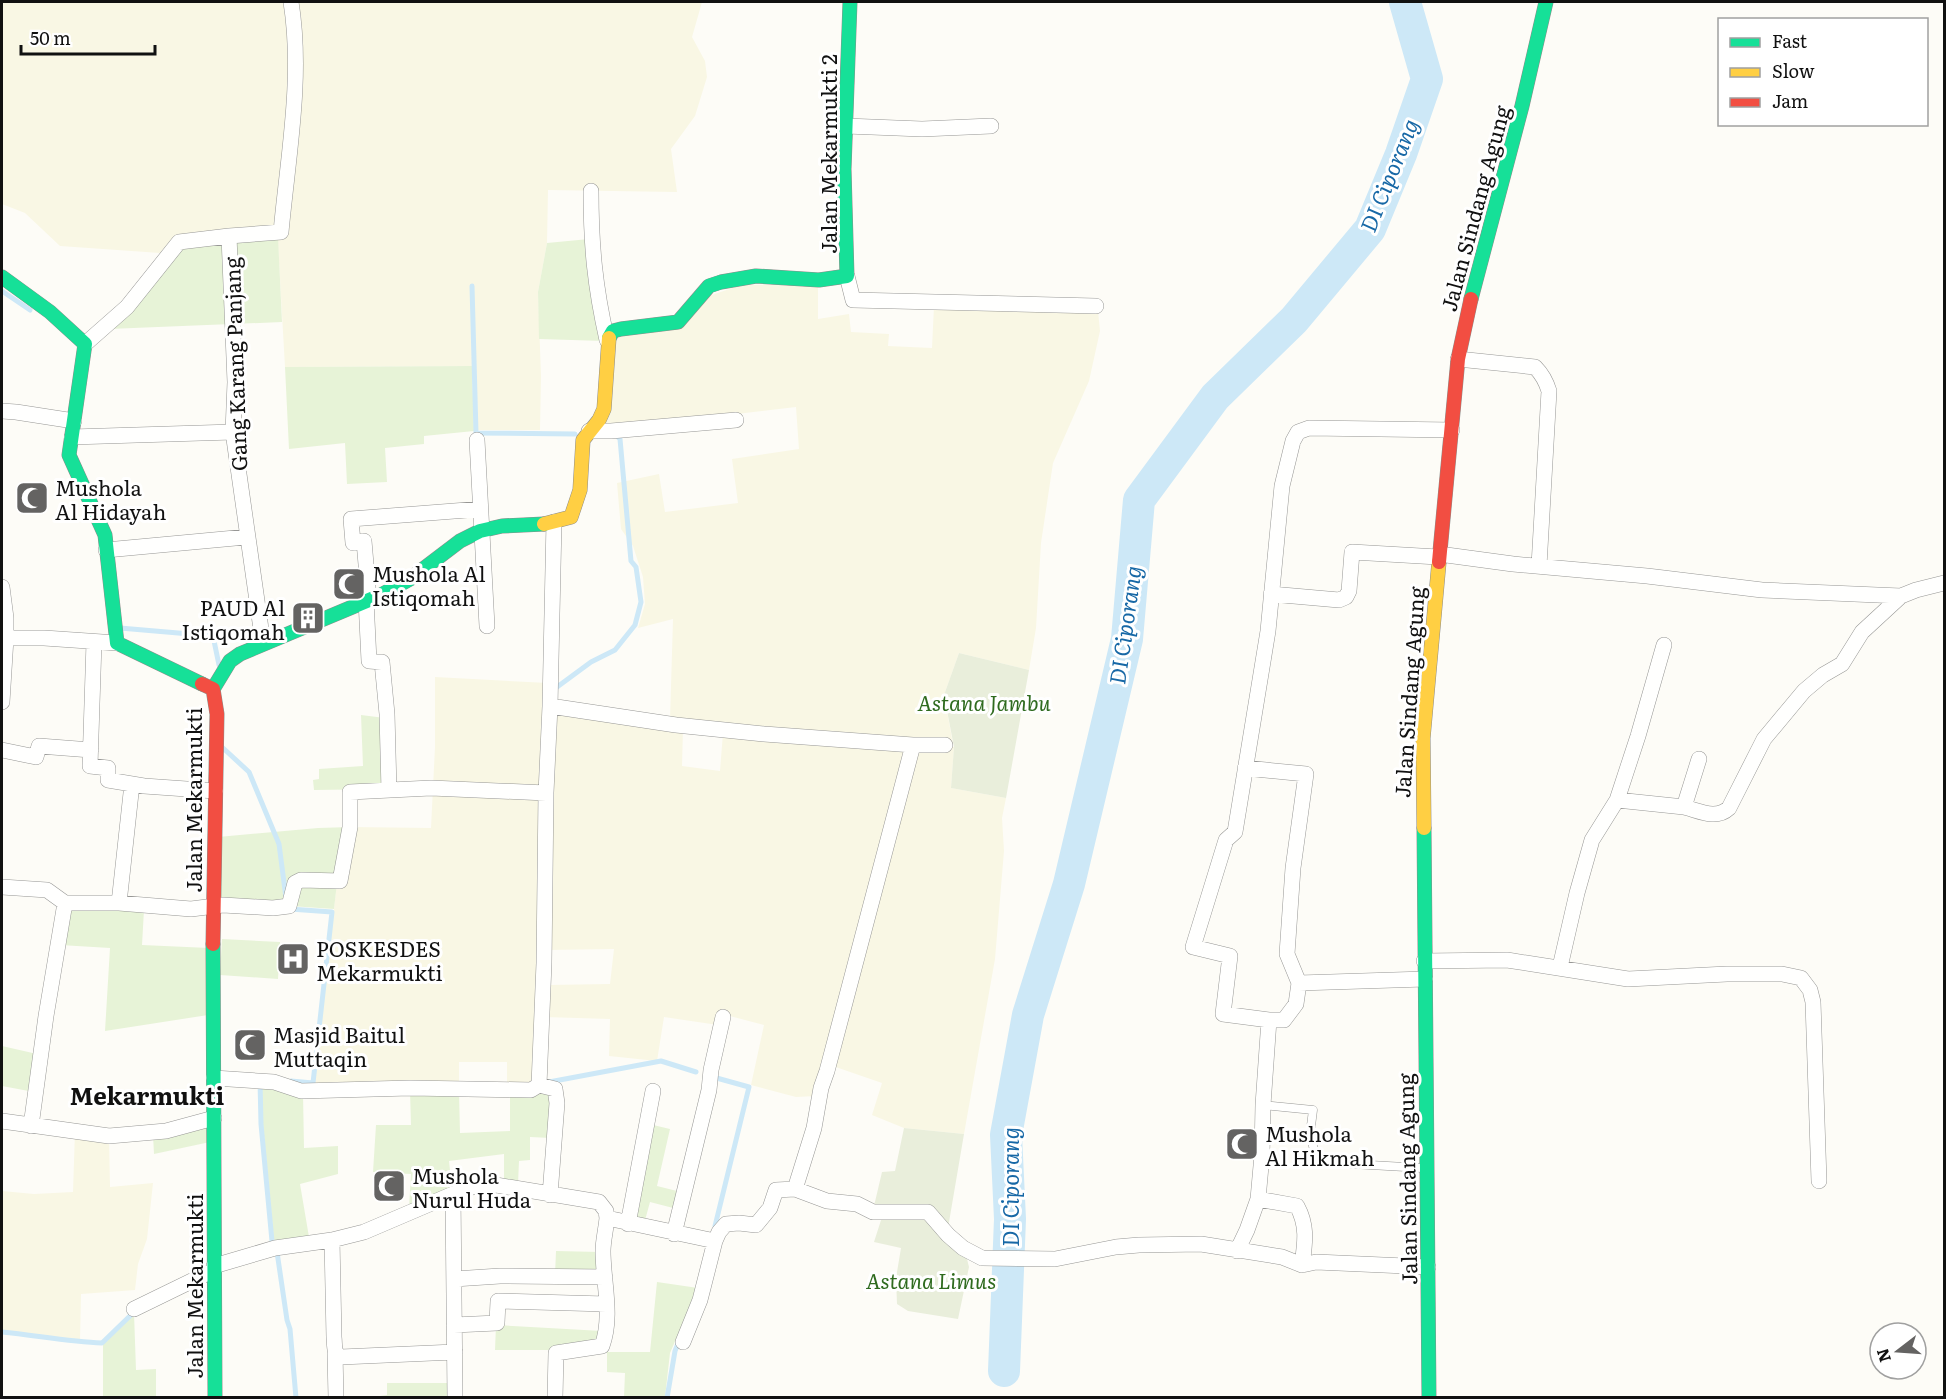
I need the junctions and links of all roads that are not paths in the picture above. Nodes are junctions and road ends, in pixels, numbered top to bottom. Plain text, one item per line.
1 (291, 2) edge
2 (850, 2) edge
3 (1546, 2) edge
4 (846, 126) junction
5 (992, 126) dead end
6 (591, 191) dead end
7 (229, 236) junction
8 (848, 276) junction
9 (2, 277) edge
10 (1096, 306) dead end
11 (608, 340) junction
12 (85, 344) junction
13 (1458, 359) junction
14 (2, 411) edge
15 (736, 420) dead end
16 (74, 421) junction
17 (1452, 430) junction
18 (589, 431) junction
19 (233, 432) junction
20 (72, 437) junction
21 (477, 440) dead end
22 (480, 509) junction
23 (554, 522) junction
24 (481, 530) junction
25 (246, 537) junction
26 (106, 550) junction
27 (1439, 556) junction
28 (1539, 566) junction
29 (1944, 583) edge
30 (2, 587) edge
31 (1271, 594) junction
32 (1901, 597) junction
33 (368, 600) junction
34 (487, 626) dead end
35 (6, 638) junction
36 (94, 642) junction
37 (117, 643) junction
38 (263, 643) junction
39 (1664, 645) dead end
40 (213, 689) junction
41 (2, 702) edge
42 (550, 706) junction
43 (913, 745) junction
44 (945, 745) dead end
45 (2, 750) edge
46 (90, 750) junction
47 (1699, 759) dead end
48 (1245, 768) junction
49 (132, 784) junction
50 (389, 790) junction
51 (215, 791) junction
52 (546, 793) junction
53 (1617, 800) junction
54 (1684, 807) junction
55 (2, 887) edge
56 (65, 903) junction
57 (119, 903) junction
58 (213, 906) junction
59 (1424, 961) junction
60 (1560, 968) junction
61 (1425, 979) junction
62 (1299, 983) junction
63 (723, 1017) dead end
64 (1269, 1020) junction
65 (214, 1078) junction
66 (539, 1085) junction
67 (653, 1091) dead end
68 (1263, 1105) junction
69 (214, 1118) junction
70 (2, 1121) edge
71 (30, 1126) junction
72 (1427, 1169) junction
73 (1819, 1181) dead end
74 (795, 1189) junction
75 (453, 1194) junction
76 (550, 1195) junction
77 (1258, 1199) junction
78 (607, 1218) junction
79 (628, 1224) junction
80 (674, 1234) junction
81 (332, 1240) junction
82 (715, 1241) junction
83 (1237, 1251) junction
84 (1302, 1265) junction
85 (214, 1268) junction
86 (1428, 1268) junction
87 (605, 1277) junction
88 (454, 1279) junction
89 (606, 1304) junction
90 (134, 1309) dead end
91 (454, 1325) junction
92 (683, 1342) dead end
93 (455, 1352) junction
94 (335, 1353) junction
95 (215, 1398) edge
96 (336, 1398) edge
97 (455, 1398) edge
98 (555, 1398) edge
99 (1429, 1398) edge

1 - 7 street
2 - 4 street, Jalan Mekarmukti 2
3 - 13 street, Jalan Sindang Agung
4 - 5 street
4 - 8 street, Jalan Mekarmukti 2
6 - 11 street
7 - 12 street, Gang Karang Panjang
7 - 19 street, Gang Karang Panjang
8 - 10 street
8 - 11 street, Jalan Mekarmukti 2
9 - 12 street
11 - 18 street
12 - 16 street
13 - 17 street, Jalan Sindang Agung
13 - 28 street
14 - 16 street
15 - 18 street
16 - 20 street
17 - 27 street, Jalan Sindang Agung
17 - 31 street
18 - 23 street
19 - 20 street
19 - 25 street, Gang Karang Panjang
20 - 26 street
21 - 22 street
22 - 24 street
22 - 33 street
23 - 24 street
23 - 42 street
24 - 33 street
24 - 34 street
25 - 26 street
25 - 38 street, Gang Karang Panjang
26 - 37 street
27 - 28 street
27 - 31 street
27 - 59 street, Jalan Sindang Agung
28 - 32 street
29 - 32 street
30 - 35 street
31 - 48 street
32 - 54 street
33 - 38 street
33 - 50 street
35 - 36 street
35 - 41 street
36 - 37 street
36 - 46 street
37 - 40 street, Jalan Mekarmukti
38 - 40 street
39 - 53 street
40 - 51 street, Jalan Mekarmukti
42 - 43 street
42 - 52 street
43 - 44 street
43 - 74 street
45 - 46 street
46 - 49 street
47 - 54 street
48 - 62 street
48 - 64 street
49 - 51 street
49 - 57 street
50 - 52 street
50 - 58 street
51 - 58 street, Jalan Mekarmukti
52 - 66 street
53 - 54 street
53 - 60 street
55 - 56 street
56 - 57 street
56 - 71 street
57 - 58 street
58 - 65 street, Jalan Mekarmukti
59 - 60 street
59 - 61 street, Jalan Sindang Agung
60 - 73 street
61 - 62 street
61 - 72 street, Jalan Sindang Agung
62 - 64 street
63 - 80 street
64 - 68 street
65 - 66 street
65 - 69 street, Jalan Mekarmukti
66 - 76 street
67 - 79 street
68 - 72 lane
68 - 77 street
69 - 71 street
69 - 85 street, Jalan Mekarmukti
70 - 71 street
72 - 86 street, Jalan Sindang Agung
74 - 82 street
74 - 83 street
75 - 76 street
75 - 81 street
75 - 88 street
76 - 78 street
77 - 83 street
77 - 84 street
78 - 79 street
78 - 87 street
79 - 80 street
80 - 82 street
81 - 85 street
81 - 94 street
82 - 92 street
83 - 84 street
84 - 86 street
85 - 90 street
85 - 95 street, Jalan Mekarmukti
86 - 99 street, Jalan Sindang Agung
87 - 88 street
87 - 89 street
88 - 91 street
89 - 91 street
89 - 98 street
91 - 93 street
93 - 94 street
93 - 97 street
94 - 96 street

